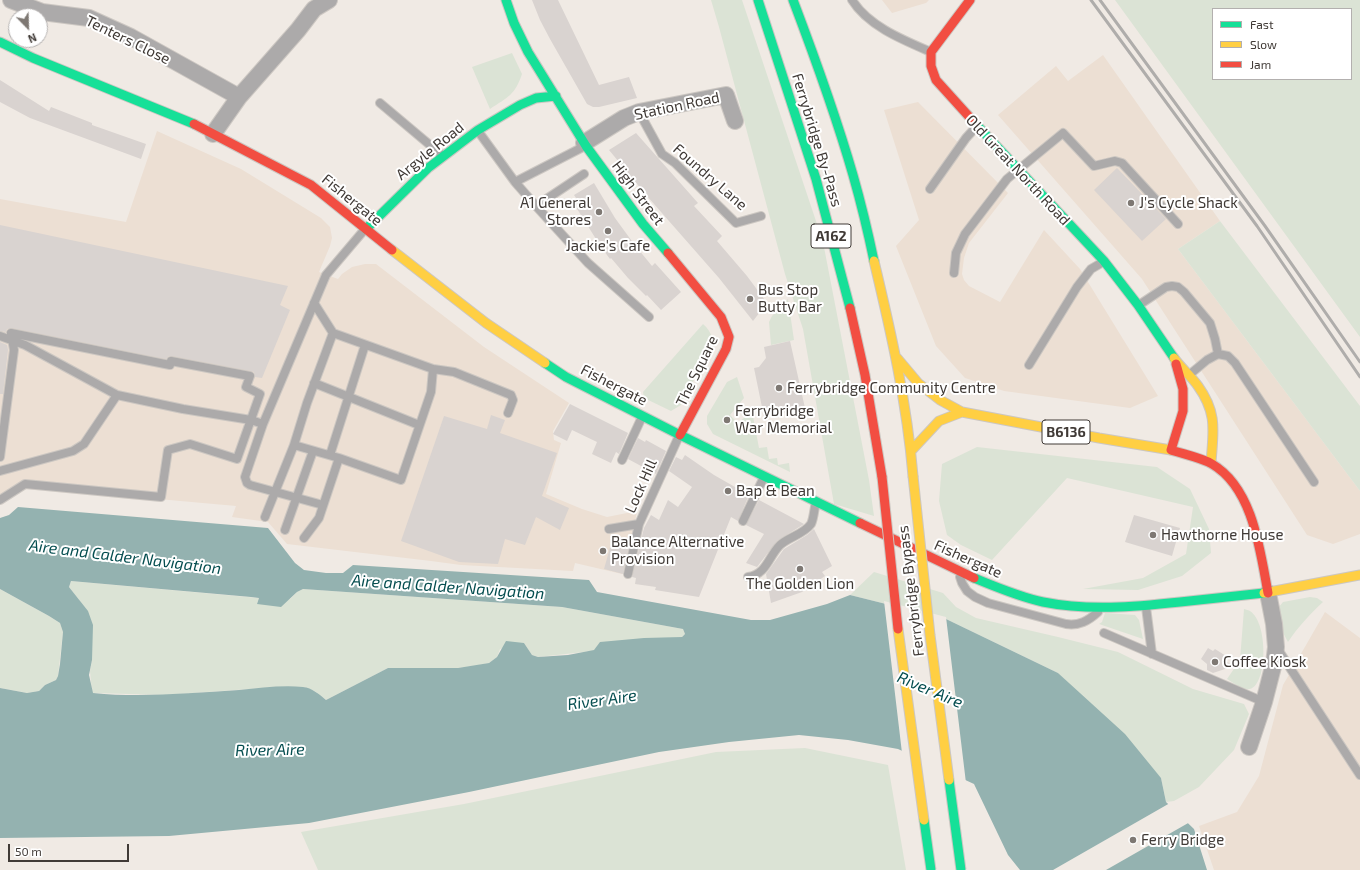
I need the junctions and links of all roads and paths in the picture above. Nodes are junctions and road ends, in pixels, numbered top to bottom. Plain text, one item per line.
1 (11, 0) edge
2 (329, 0) edge
3 (506, 0) edge
4 (758, 0) edge
5 (793, 0) edge
6 (852, 0) edge
7 (970, 0) edge
8 (310, 5) edge
9 (0, 42) edge
10 (931, 52) junction
11 (537, 66) junction
12 (556, 96) junction
13 (240, 97) junction
14 (380, 103) dead end
15 (520, 105) junction
16 (639, 112) junction
17 (735, 121) dead end
18 (977, 126) junction
19 (478, 130) junction
20 (213, 134) junction
21 (585, 144) junction
22 (443, 156) junction
23 (1018, 170) junction
24 (584, 174) dead end
25 (515, 182) junction
26 (930, 189) dead end
27 (536, 206) junction
28 (761, 216) dead end
29 (1178, 224) dead end
30 (366, 229) junction
31 (1104, 261) junction
32 (954, 273) dead end
33 (708, 300) joint
34 (314, 303) junction
35 (1138, 305) junction
36 (649, 318) dead end
37 (333, 333) junction
38 (0, 336) edge
39 (13, 341) junction
40 (365, 345) junction
41 (1218, 354) junction
42 (896, 357) junction
43 (1175, 360) junction
44 (1029, 365) dead end
45 (433, 369) junction
46 (1189, 376) junction
47 (314, 383) junction
48 (117, 395) junction
49 (348, 397) junction
50 (962, 412) junction
51 (508, 413) dead end
52 (643, 416) junction
53 (251, 420) junction
54 (263, 424) junction
55 (419, 425) junction
56 (680, 435) junction
57 (294, 445) junction
58 (1172, 450) junction
59 (313, 451) junction
60 (911, 451) junction
61 (330, 455) junction
62 (0, 457) edge
63 (339, 458) junction
64 (622, 460) dead end
65 (1210, 462) junction
66 (0, 471) edge
67 (912, 476) joint
68 (765, 477) junction
69 (882, 477) joint
70 (1314, 482) dead end
71 (275, 492) junction
72 (296, 498) junction
73 (0, 500) edge
74 (816, 502) junction
75 (323, 505) junction
76 (265, 517) dead end
77 (743, 521) dead end
78 (639, 524) junction
79 (609, 529) dead end
80 (285, 530) dead end
81 (304, 538) dead end
82 (959, 572) junction
83 (628, 574) dead end
84 (1360, 576) edge
85 (748, 577) dead end
86 (1268, 592) junction
87 (1146, 606) junction
88 (1102, 608) junction
89 (1104, 633) dead end
90 (1276, 647) junction
91 (1152, 654) junction
92 (1264, 702) junction
93 (1249, 747) dead end
94 (1360, 775) edge
95 (931, 870) edge
96 (960, 870) edge

1 - 13 street, Tenters Close
2 - 8 street
3 - 11 main road, High Street
4 - 69 main road, Ferrybridge By-Pass / A162
5 - 42 main road, Ferrybridge By-Pass / A162
6 - 10 lane
7 - 10 main road
8 - 13 street
9 - 20 main road, Fishergate
10 - 18 main road, Old Great North Road
11 - 12 main road, High Street
11 - 15 main road, Argyle Road
12 - 15 main road, Argyle Road
12 - 21 main road, High Street
13 - 20 street
14 - 22 lane
15 - 19 main road, Argyle Road
16 - 17 street, Station Road
16 - 21 street, Station Road
16 - 28 lane, Foundry Lane
18 - 23 main road, Old Great North Road
18 - 26 lane
19 - 22 main road, Argyle Road
19 - 25 lane
20 - 30 main road, Fishergate
21 - 25 lane
21 - 33 main road, High Street
22 - 30 main road, Argyle Road
23 - 29 lane
23 - 31 main road, Old Great North Road
23 - 32 lane
24 - 27 lane
25 - 27 lane
27 - 36 lane
30 - 34 lane
30 - 52 main road, Fishergate
31 - 35 main road, Old Great North Road
31 - 44 lane
33 - 56 main road, The Square
34 - 37 lane
34 - 54 lane
35 - 41 lane
35 - 43 main road, Old Great North Road
37 - 40 lane
37 - 47 lane
38 - 39 lane
39 - 48 lane
39 - 53 lane
39 - 62 lane
40 - 45 lane
40 - 49 lane
41 - 46 lane
41 - 70 lane
42 - 50 main road
42 - 60 main road, Ferrybridge By-Pass / A162
43 - 46 main road, Old Great North Road
43 - 58 main road, Old Great North Road
45 - 51 lane
45 - 55 lane
46 - 65 main road, Old Great North Road
47 - 49 lane
47 - 57 lane
48 - 53 lane
48 - 66 lane
49 - 55 lane
49 - 61 lane
50 - 58 main road, B6136
50 - 60 main road
52 - 56 main road, Fishergate
52 - 64 lane
53 - 54 lane
53 - 73 lane
54 - 71 lane
55 - 63 lane
56 - 68 main road, Fishergate
56 - 78 lane, Lock Hill
57 - 59 lane
57 - 71 lane
58 - 65 main road, B6136
59 - 61 lane
59 - 72 lane
60 - 67 main road, Ferrybridge By-Pass / A162
61 - 63 lane
63 - 75 lane
65 - 86 main road, B6136
67 - 96 main road, Ferrybridge Bypass / A162, bridge
68 - 74 main road, Fishergate
68 - 77 lane
69 - 95 main road, Ferrybridge Bypass / A162, bridge
71 - 72 lane
71 - 76 lane
72 - 75 lane
72 - 80 lane
74 - 82 main road, Fishergate
74 - 85 lane
75 - 81 lane
78 - 79 lane
78 - 83 lane, Lock Hill
82 - 88 main road, Fishergate
82 - 88 lane
84 - 86 main road, Fishergate
86 - 87 main road, Fishergate
86 - 90 street
87 - 88 main road, Fishergate
87 - 91 lane
89 - 91 lane
90 - 92 street
90 - 94 lane
91 - 92 lane
92 - 93 street

